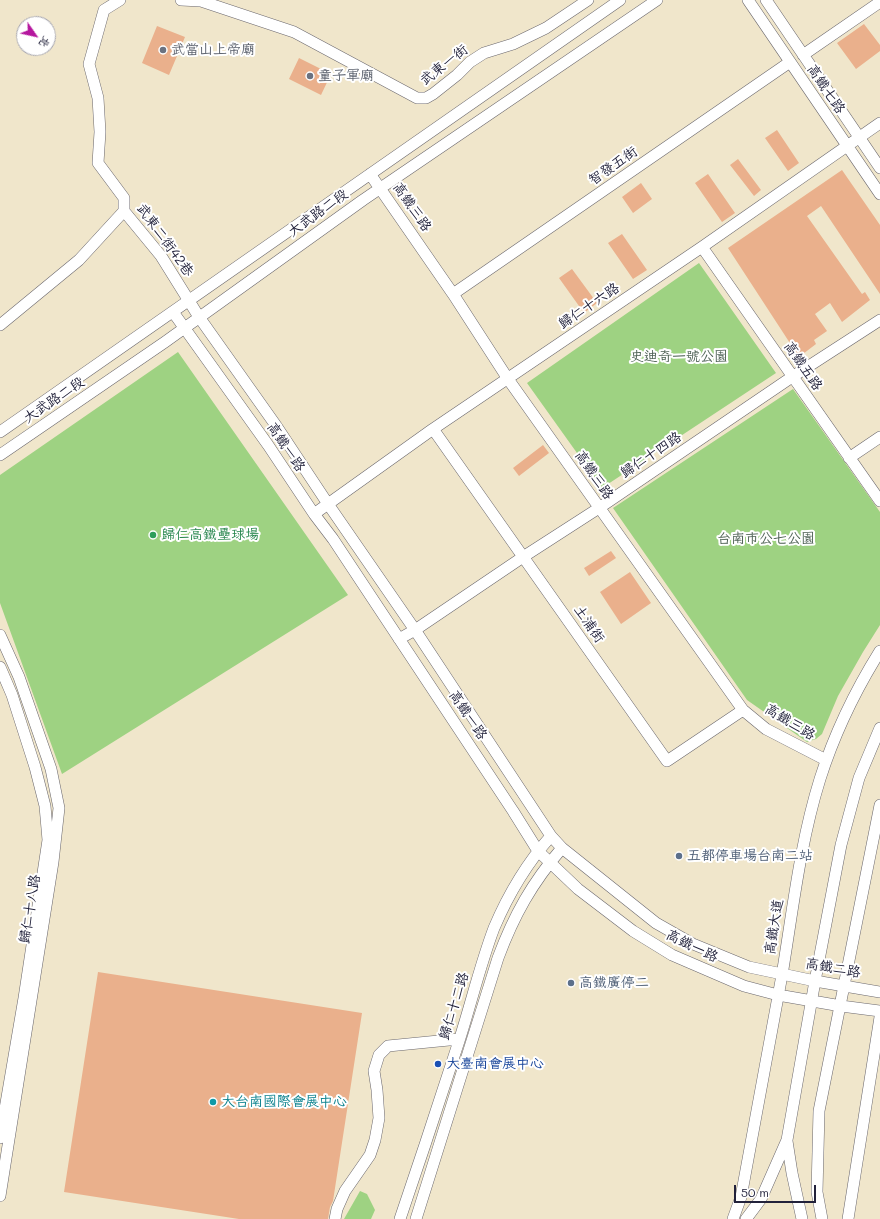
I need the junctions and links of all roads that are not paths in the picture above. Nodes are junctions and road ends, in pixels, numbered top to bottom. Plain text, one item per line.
1 (120, 0) edge
2 (181, 0) edge
3 (620, 0) edge
4 (657, 0) edge
5 (748, 0) edge
6 (766, 0) edge
7 (586, 2) edge
8 (880, 2) edge
9 (594, 18) junction
10 (803, 55) junction
11 (790, 62) junction
12 (880, 123) edge
13 (859, 138) junction
14 (846, 146) junction
15 (880, 168) edge
16 (370, 174) junction
17 (380, 188) junction
18 (880, 194) edge
19 (124, 211) junction
20 (702, 247) junction
21 (453, 294) junction
22 (189, 301) junction
23 (173, 312) junction
24 (199, 317) junction
25 (880, 320) edge
26 (0, 325) edge
27 (184, 328) junction
28 (792, 377) junction
29 (508, 379) junction
30 (433, 429) junction
31 (0, 432) edge
32 (880, 438) edge
33 (0, 455) edge
34 (848, 458) junction
35 (880, 501) edge
36 (328, 504) junction
37 (599, 508) junction
38 (314, 514) junction
39 (523, 557) junction
40 (415, 630) junction
41 (0, 635) edge
42 (399, 640) junction
43 (880, 651) edge
44 (0, 667) edge
45 (743, 710) junction
46 (880, 728) edge
47 (826, 760) junction
48 (880, 805) edge
49 (551, 836) junction
50 (562, 848) junction
51 (538, 851) junction
52 (550, 862) junction
53 (782, 974) junction
54 (815, 981) junction
55 (845, 986) junction
56 (880, 992) edge
57 (778, 995) junction
58 (811, 1001) junction
59 (841, 1006) junction
60 (880, 1011) edge
61 (880, 1017) edge
62 (459, 1039) junction
63 (0, 1138) edge
64 (787, 1140) junction
65 (0, 1196) edge
66 (336, 1219) edge
67 (400, 1219) edge
68 (416, 1219) edge
69 (733, 1219) edge
70 (746, 1219) edge
71 (802, 1219) edge
72 (822, 1219) edge
73 (848, 1219) edge

1 - 19 street, 武東二街42巷
2 - 7 street, 武東一街
3 - 9 street, 大武路二段
4 - 17 street, 大武路二段
5 - 11 street, 高鐵七路
6 - 10 street, 高鐵七路
7 - 9 street
8 - 10 street
9 - 16 street, 大武路二段
10 - 13 street, 高鐵七路
11 - 14 street, 高鐵七路
11 - 21 street, 智發五街
12 - 13 street, 歸仁十六路
13 - 14 street, 歸仁十六路
13 - 15 street, 高鐵七路
14 - 18 street, 高鐵七路
14 - 20 street, 歸仁十六路
16 - 17 street, 高鐵三路
16 - 22 street, 大武路二段
17 - 21 street, 高鐵三路
17 - 24 street, 大武路二段
19 - 22 street, 武東二街42巷
19 - 26 street
20 - 28 street, 高鐵五路
20 - 29 street, 歸仁十六路
21 - 29 street, 高鐵三路
22 - 23 street, 大武路二段
22 - 24 street, 高鐵一路
23 - 27 street, 高鐵一路
23 - 31 street, 大武路二段
24 - 27 street, 大武路二段
24 - 36 street, 高鐵一路
25 - 28 street, 歸仁十四路
27 - 33 street, 大武路二段
27 - 38 street, 高鐵一路
28 - 34 street, 高鐵五路
28 - 37 street, 歸仁十四路
29 - 30 street, 歸仁十六路
29 - 37 street, 高鐵三路
30 - 36 street, 歸仁十六路
30 - 39 street, 土浦街
32 - 34 street
34 - 35 street, 高鐵五路
36 - 38 street, 歸仁十六路
36 - 40 street, 高鐵一路
37 - 39 street, 歸仁十四路
37 - 45 street, 高鐵三路
38 - 42 street, 高鐵一路
39 - 40 street, 歸仁十四路
39 - 45 street, 土浦街
40 - 42 street, 歸仁十四路
40 - 49 street, 高鐵一路
41 - 65 street, 歸仁十八路
42 - 51 street, 高鐵一路
43 - 47 street, 高鐵大道
44 - 63 street, 歸仁十八路
45 - 47 street, 高鐵三路
46 - 54 street
47 - 53 street, 高鐵大道
48 - 55 street
49 - 50 street, 高鐵一路
49 - 51 street, 歸仁十二路
50 - 52 street, 歸仁十二路
50 - 53 street, 高鐵一路
51 - 52 street, 高鐵一路
51 - 62 street, 歸仁十二路
52 - 57 street, 高鐵一路
52 - 68 street, 歸仁十二路
53 - 54 street, 高鐵二路
53 - 57 street, 高鐵大道
54 - 55 street, 高鐵二路
54 - 58 street
55 - 56 street, 高鐵二路
55 - 59 street
57 - 58 street, 高鐵一路
57 - 69 street, 高鐵大道
58 - 59 street, 高鐵一路
58 - 64 street
59 - 60 street
59 - 72 street
61 - 73 street
62 - 66 street
62 - 67 street, 歸仁十二路
64 - 70 street
64 - 71 street

